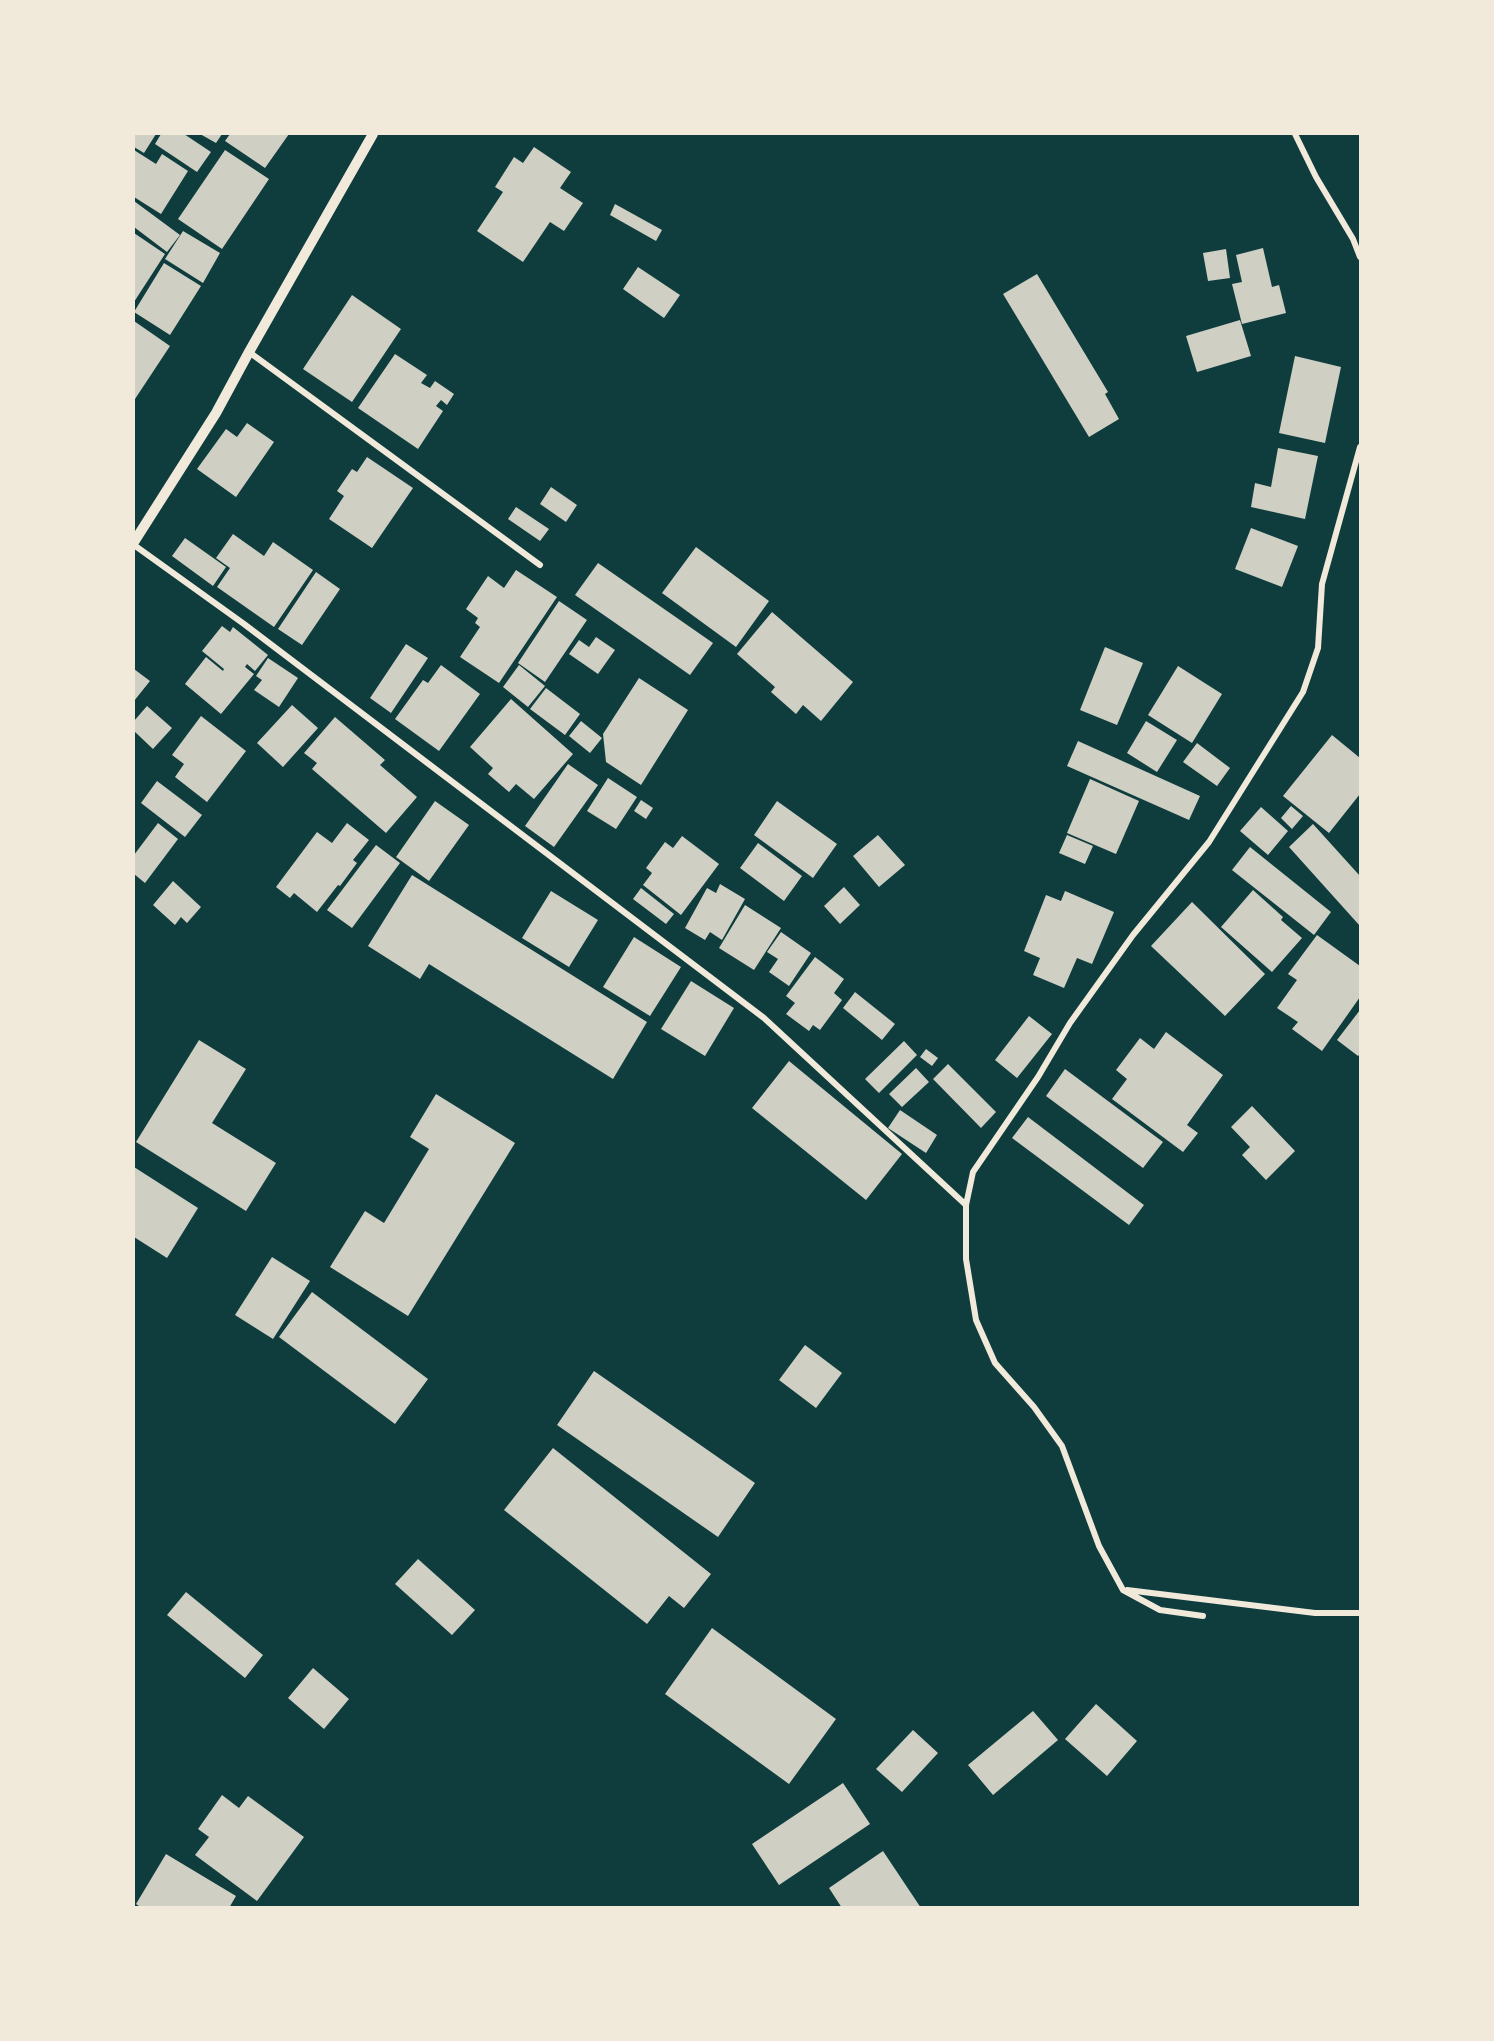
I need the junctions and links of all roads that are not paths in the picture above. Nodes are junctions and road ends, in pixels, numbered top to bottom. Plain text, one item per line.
1 (373, 134) edge
2 (1295, 134) edge
3 (1360, 257) edge
4 (249, 352) junction
5 (1360, 447) edge
6 (134, 544) edge
7 (540, 565) dead end
8 (966, 1205) junction
9 (1124, 1590) junction
10 (1360, 1613) edge
11 (1203, 1616) dead end

1 - 4 street
2 - 3 street
4 - 6 street
4 - 7 street
5 - 8 street
6 - 8 street
8 - 9 street
9 - 10 street
9 - 11 street

